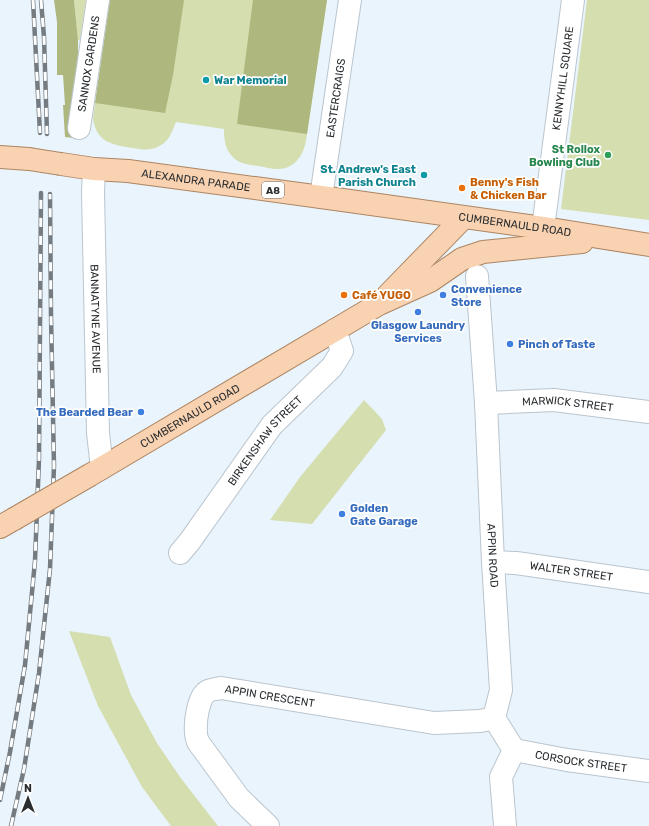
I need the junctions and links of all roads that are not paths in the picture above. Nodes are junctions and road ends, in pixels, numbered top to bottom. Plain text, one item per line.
1 (98, 0) edge
2 (350, 0) edge
3 (573, 0) edge
4 (79, 128) dead end
5 (0, 157) edge
6 (94, 169) junction
7 (322, 197) junction
8 (463, 218) junction
9 (542, 228) junction
10 (614, 239) junction
11 (649, 245) edge
12 (477, 276) dead end
13 (378, 304) junction
14 (335, 330) junction
15 (486, 403) junction
16 (649, 412) edge
17 (96, 472) junction
18 (7, 523) edge
19 (180, 552) dead end
20 (493, 562) junction
21 (649, 582) edge
22 (494, 718) junction
23 (514, 750) junction
24 (649, 771) edge
25 (268, 826) edge
26 (505, 826) edge

1 - 4 street, SANNOX GARDENS
2 - 7 street, EASTERCRAIGS
3 - 9 street, KENNYHILL SQUARE
5 - 6 main road, ALEXANDRA PARADE / A8, bridge
6 - 7 main road, ALEXANDRA PARADE / A8
6 - 17 street, BANNATYNE AVENUE
7 - 8 main road, ALEXANDRA PARADE / A8
8 - 9 main road, CUMBERNAULD ROAD / A8
8 - 13 main road, CUMBERNAULD ROAD
9 - 10 main road, CUMBERNAULD ROAD / A8
10 - 11 main road, CUMBERNAULD ROAD / A8
10 - 13 main road, CUMBERNAULD ROAD
12 - 15 street, APPIN ROAD
13 - 14 main road, CUMBERNAULD ROAD
14 - 17 main road, CUMBERNAULD ROAD
14 - 19 street, BIRKENSHAW STREET
15 - 16 street, MARWICK STREET
15 - 20 street, APPIN ROAD
17 - 18 main road, CUMBERNAULD ROAD, bridge
20 - 21 street, WALTER STREET
20 - 22 street, APPIN ROAD
22 - 23 street
22 - 25 street, APPIN CRESCENT
23 - 24 street, CORSOCK STREET
23 - 26 street

